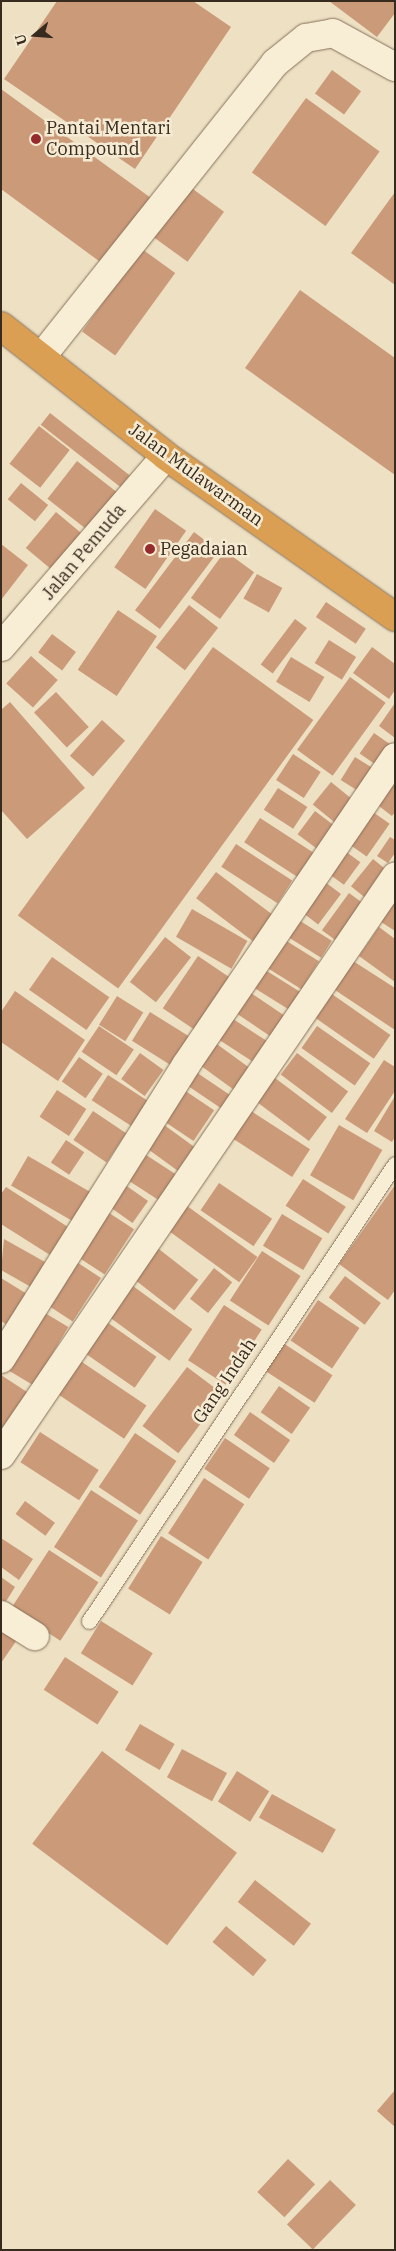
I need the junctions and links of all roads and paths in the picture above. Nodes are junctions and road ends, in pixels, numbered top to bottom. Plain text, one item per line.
1 (395, 67) edge
2 (1, 326) edge
3 (42, 356) junction
4 (166, 456) junction
5 (395, 617) edge
6 (1, 647) edge
7 (395, 758) edge
8 (395, 877) edge
9 (395, 1164) edge
10 (1, 1358) edge
11 (1, 1455) edge
12 (1, 1615) edge
13 (89, 1621) dead end
14 (35, 1636) dead end

1 - 3 street
2 - 3 highway, Jalan Mulawarman
3 - 4 highway, Jalan Mulawarman
4 - 5 highway, Jalan Mulawarman
4 - 6 street, Jalan Pemuda
7 - 10 street
8 - 11 street
9 - 13 lane, Gang Indah
12 - 14 street

